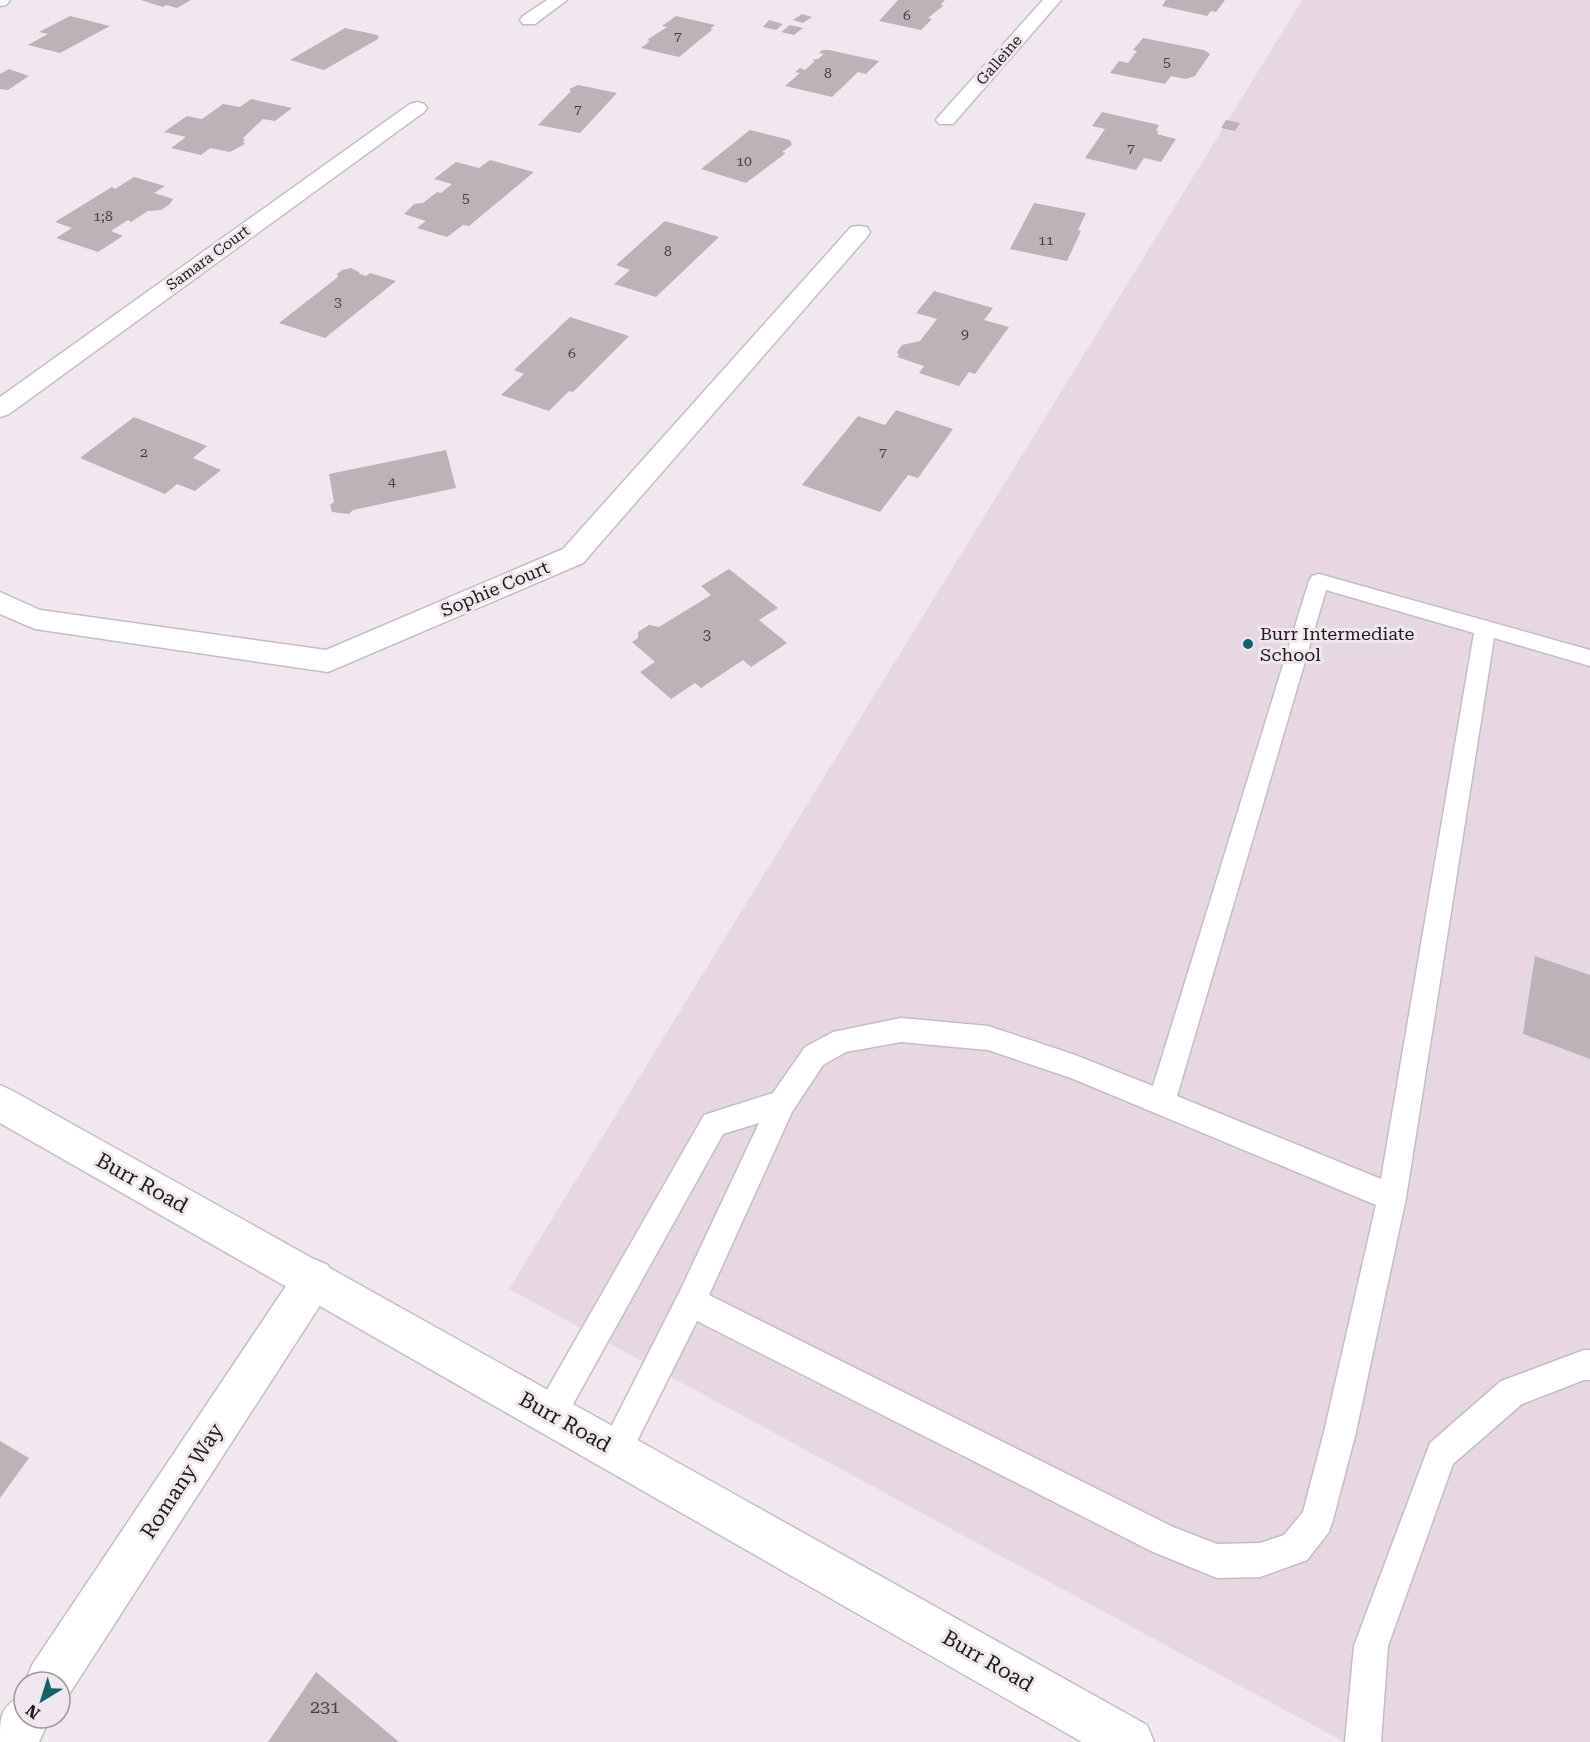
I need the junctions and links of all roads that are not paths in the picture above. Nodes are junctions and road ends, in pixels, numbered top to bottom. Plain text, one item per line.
1 (558, 0) edge
2 (1052, 0) edge
3 (529, 20) dead end
4 (417, 108) dead end
5 (946, 120) dead end
6 (859, 232) dead end
7 (0, 409) edge
8 (0, 602) edge
9 (1485, 630) junction
10 (1590, 658) edge
11 (0, 1103) edge
12 (782, 1103) junction
13 (1161, 1104) junction
14 (1392, 1198) junction
15 (314, 1279) junction
16 (691, 1302) junction
17 (1590, 1365) edge
18 (551, 1413) junction
19 (616, 1450) junction
20 (57, 1670) edge
21 (1130, 1742) edge
22 (1363, 1742) edge

1 - 3 street
2 - 5 street, Galleine
4 - 7 street, Samara Court
6 - 8 street, Sophie Court
9 - 10 lane
9 - 13 lane
9 - 14 lane
11 - 15 street, Burr Road
12 - 13 lane
12 - 16 lane
12 - 18 lane
13 - 14 lane
14 - 16 lane
15 - 18 street, Burr Road
15 - 20 street, Romany Way
16 - 19 lane
17 - 22 lane
18 - 19 street, Burr Road
19 - 21 street, Burr Road

